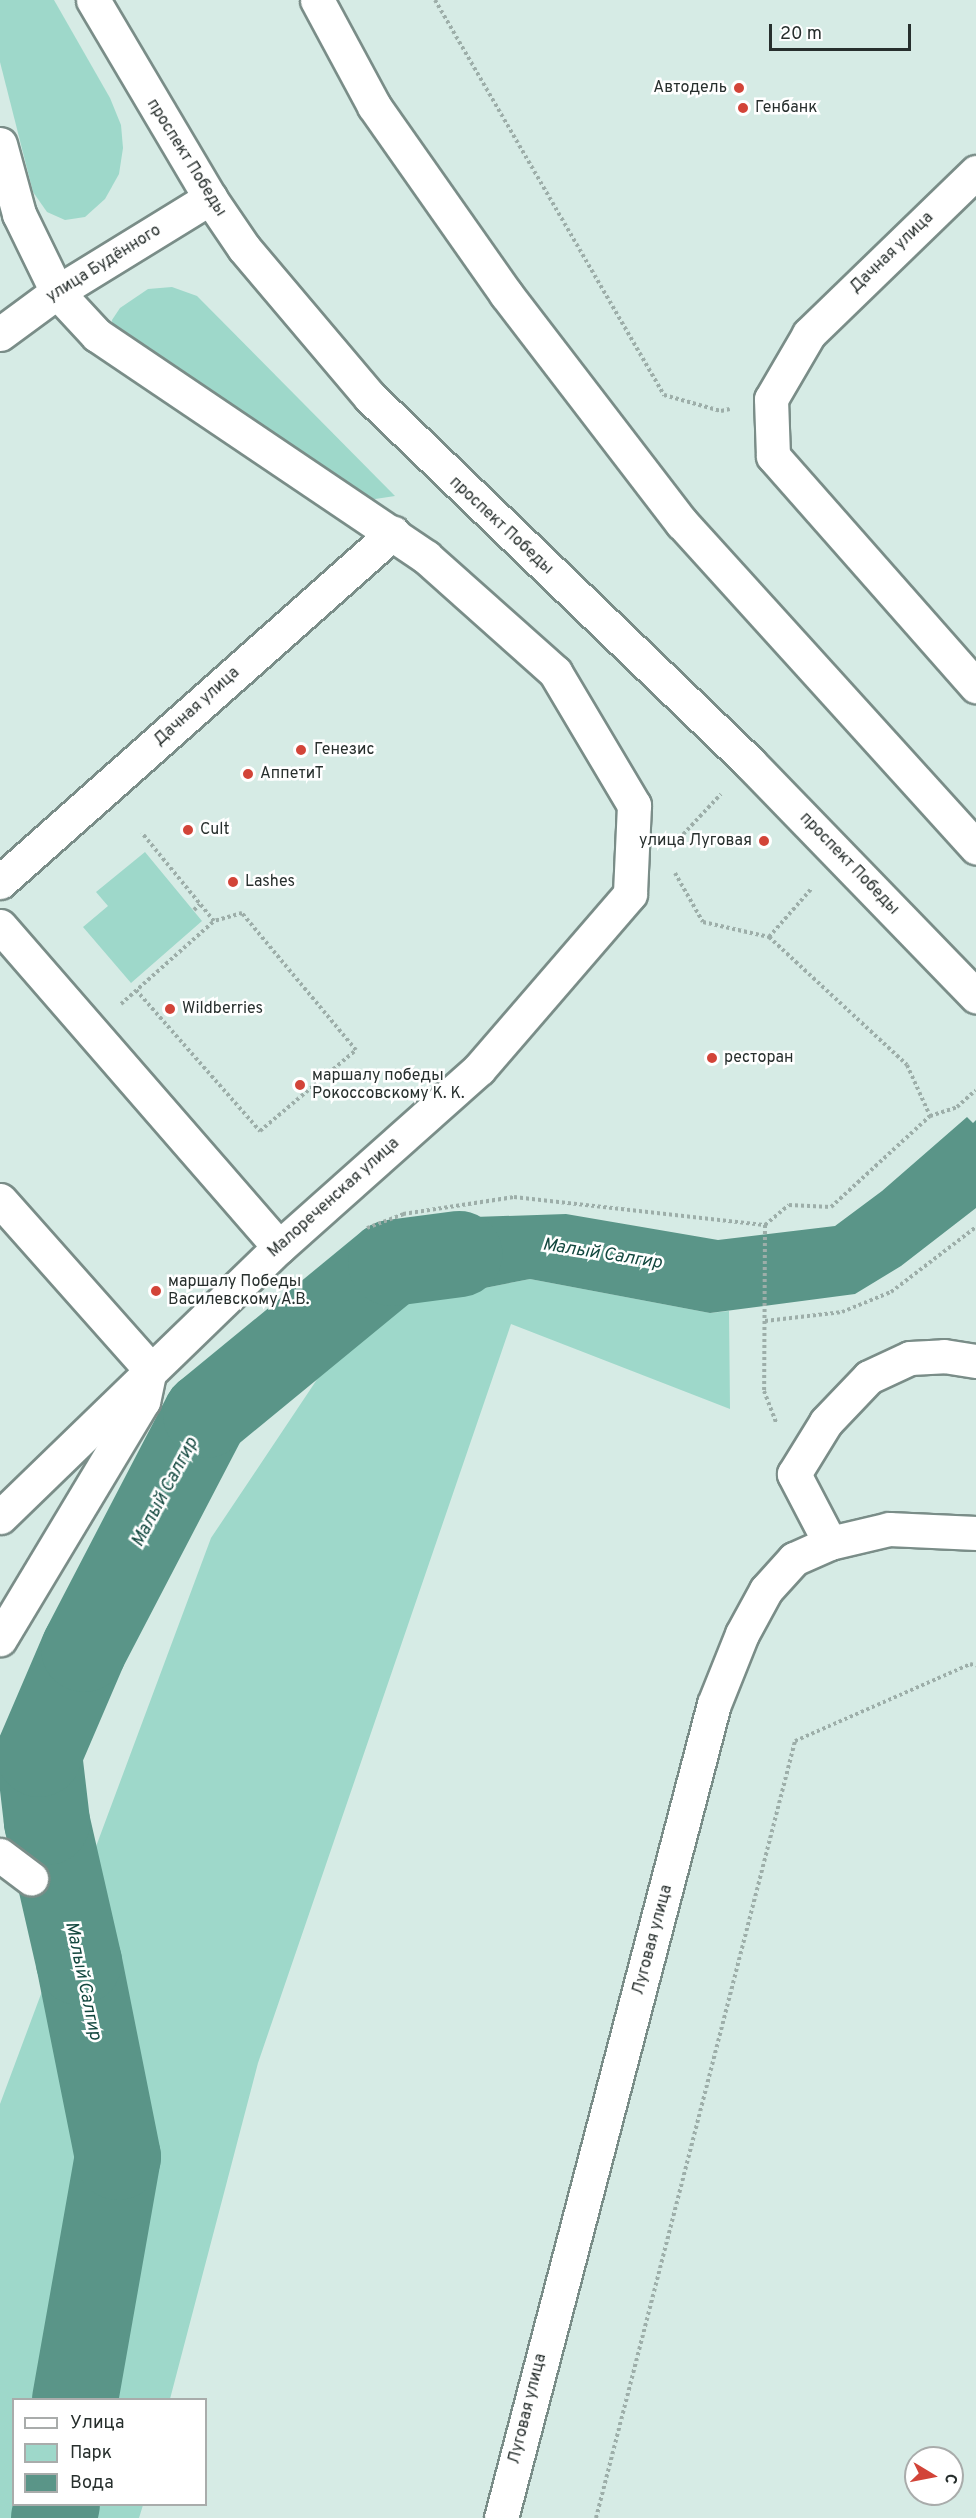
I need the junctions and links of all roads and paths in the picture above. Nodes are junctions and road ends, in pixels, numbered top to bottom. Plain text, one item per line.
1 (93, 0) edge
2 (317, 0) edge
3 (435, 0) edge
4 (0, 144) edge
5 (976, 172) edge
6 (210, 198) junction
7 (57, 292) junction
8 (0, 334) edge
9 (721, 411) dead end
10 (393, 533) junction
11 (976, 686) edge
12 (750, 763) junction
13 (142, 833) dead end
14 (671, 846) dead end
15 (976, 847) edge
16 (841, 856) junction
17 (669, 864) dead end
18 (0, 882) edge
19 (200, 904) junction
20 (194, 910) dead end
21 (214, 921) junction
22 (0, 926) edge
23 (769, 937) junction
24 (136, 990) junction
25 (976, 996) edge
26 (91, 1030) junction
27 (976, 1090) edge
28 (930, 1116) junction
29 (0, 1200) edge
30 (765, 1225) junction
31 (976, 1227) edge
32 (358, 1231) dead end
33 (279, 1247) junction
34 (765, 1321) junction
35 (976, 1361) edge
36 (150, 1369) junction
37 (794, 1474) junction
38 (0, 1517) edge
39 (976, 1533) edge
40 (830, 1544) junction
41 (0, 1639) edge
42 (976, 1666) edge
43 (0, 1855) edge
44 (31, 1878) dead end
45 (501, 2518) edge
46 (596, 2518) edge

1 - 6 main road, проспект Победы
2 - 15 main road
3 - 9 path
4 - 7 main road
5 - 11 main road, Дачная улица
6 - 7 main road, улица Будённого
6 - 12 main road, проспект Победы
7 - 8 main road, улица Будённого
7 - 10 main road
10 - 18 main road, Дачная улица
10 - 33 main road, Малореченская улица
12 - 14 path
12 - 16 main road, проспект Победы
13 - 19 path
16 - 23 path
16 - 25 main road, проспект Победы
17 - 23 path
19 - 20 path
19 - 21 path
21 - 24 path
21 - 24 path
22 - 26 main road
23 - 28 path
24 - 26 path
26 - 33 main road
27 - 28 path
28 - 30 path
29 - 36 main road
30 - 32 path
30 - 34 path
31 - 34 path
33 - 36 main road, Малореченская улица
34 - 37 path
35 - 37 main road
36 - 38 main road, Малореченская улица
36 - 41 main road
37 - 40 main road
39 - 40 main road, Луговая улица
40 - 45 main road, Луговая улица
42 - 46 path
43 - 44 main road

